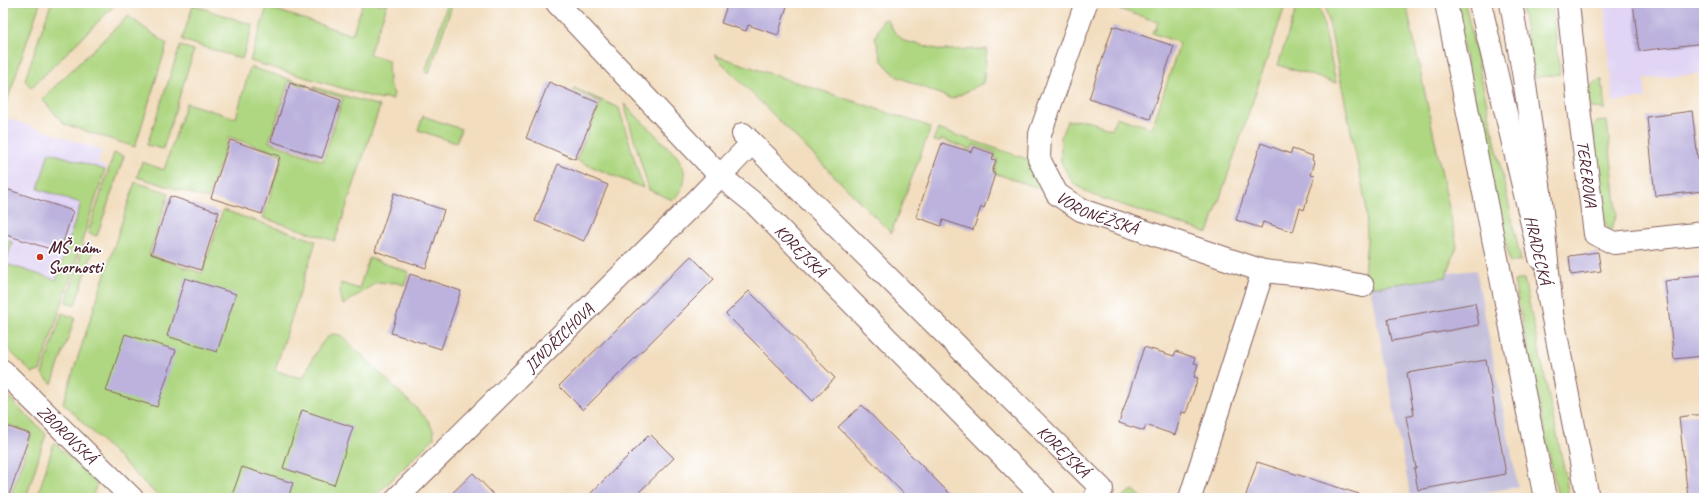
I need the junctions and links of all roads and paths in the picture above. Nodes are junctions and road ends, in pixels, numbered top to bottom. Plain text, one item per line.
1 (557, 3) edge
2 (1086, 3) edge
3 (1446, 3) edge
4 (1480, 3) edge
5 (1511, 3) edge
6 (1568, 3) edge
7 (748, 138) joint
8 (720, 176) junction
9 (1704, 233) edge
10 (1263, 271) junction
11 (1364, 286) dead end
12 (1552, 311) junction
13 (3, 370) edge
14 (132, 498) edge
15 (397, 498) edge
16 (1044, 498) edge
17 (1094, 498) edge
18 (1190, 498) edge
19 (1545, 498) edge
20 (1588, 498) edge

1 - 8 main road, KOREJSKÁ
2 - 10 main road, VORONĚŽSKÁ
3 - 19 main road
4 - 12 main road, HRADECKÁ
5 - 12 main road
6 - 9 main road, TEREROVA
7 - 8 main road, JINDŘICHOVA
7 - 17 main road, KOREJSKÁ
8 - 15 main road, JINDŘICHOVA
8 - 16 main road, KOREJSKÁ
10 - 11 main road, VORONĚŽSKÁ
10 - 18 main road
12 - 20 main road, HRADECKÁ
13 - 14 main road, ZBOROVSKÁ

